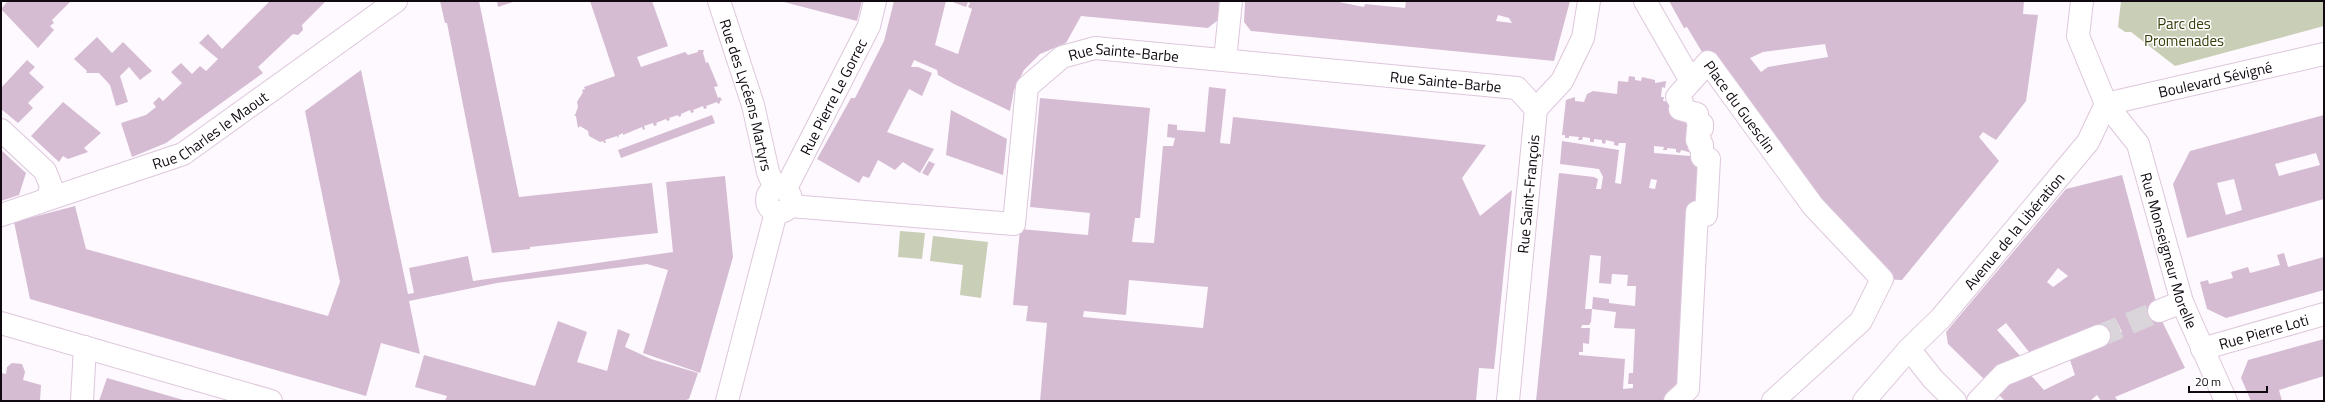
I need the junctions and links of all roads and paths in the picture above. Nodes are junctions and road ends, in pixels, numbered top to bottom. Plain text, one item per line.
1 (396, 1) edge
2 (719, 1) edge
3 (875, 1) edge
4 (1231, 1) edge
5 (1589, 1) edge
6 (1645, 1) edge
7 (2082, 1) edge
8 (2324, 54) edge
9 (1225, 60) junction
10 (1691, 81) junction
11 (2106, 104) junction
12 (1536, 109) junction
13 (1, 130) edge
14 (48, 199) junction
15 (781, 199) junction
16 (1, 215) edge
17 (2182, 302) junction
18 (2159, 312) tunnel mouth
19 (2324, 314) edge
20 (1, 323) edge
21 (2099, 336) tunnel mouth
22 (85, 347) junction
23 (1909, 349) junction
24 (2202, 349) junction
25 (82, 401) edge
26 (271, 401) edge
27 (726, 401) edge
28 (1508, 401) edge
29 (1675, 401) edge
30 (1773, 401) edge
31 (1864, 401) edge
32 (1955, 401) edge
33 (1978, 401) edge
34 (2226, 401) edge

1 - 14 street, Rue Charles le Maout
2 - 15 street, Rue des Lycéens Martyrs
3 - 15 street, Rue Pierre Le Gorrec
4 - 9 street
5 - 12 street
6 - 10 street
7 - 11 street, Rue Monseigneur Morelle
8 - 11 street, Boulevard Sévigné
9 - 12 street, Rue Sainte-Barbe
9 - 15 street, Rue Sainte-Barbe
10 - 29 street, Place du Guesclin
10 - 30 street, Place du Guesclin
11 - 17 street, Rue Monseigneur Morelle
11 - 23 street, Avenue de la Libération
12 - 28 street, Rue Saint-François
13 - 14 street
14 - 16 street, Rue Charles le Maout
15 - 27 street
17 - 18 street
17 - 24 street, Rue Monseigneur Morelle
19 - 24 street, Rue Pierre Loti
20 - 22 street
21 - 33 street
22 - 25 street
22 - 26 street
23 - 31 street
23 - 32 street
24 - 34 street, Rue Monseigneur Morelle

